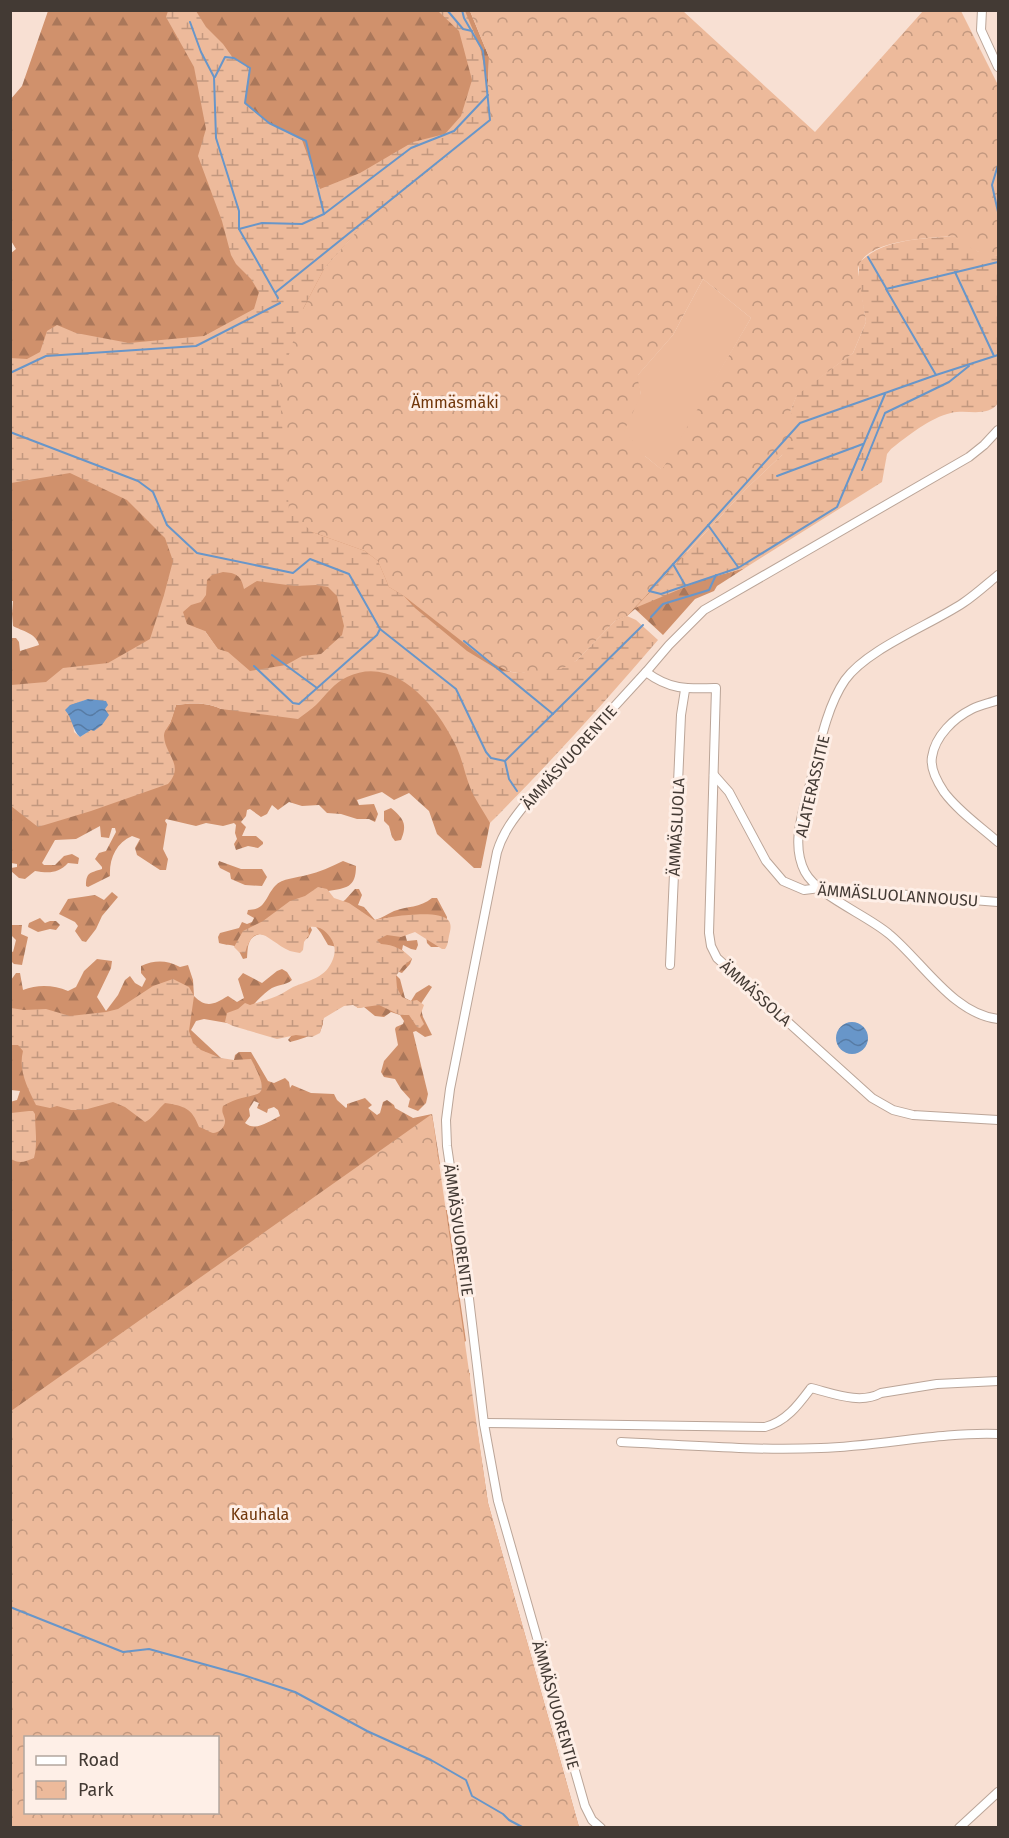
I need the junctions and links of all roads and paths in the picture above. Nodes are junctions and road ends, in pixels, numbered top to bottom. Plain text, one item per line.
1 (982, 10) edge
2 (999, 67) edge
3 (999, 430) edge
4 (999, 575) edge
5 (646, 672) junction
6 (685, 690) junction
7 (999, 700) edge
8 (714, 775) junction
9 (999, 842) edge
10 (820, 888) junction
11 (999, 902) edge
12 (670, 965) dead end
13 (999, 1018) edge
14 (999, 1120) edge
15 (999, 1381) edge
16 (484, 1423) junction
17 (999, 1434) edge
18 (621, 1442) dead end
19 (999, 1792) edge
20 (991, 1798) junction
21 (999, 1804) edge
22 (601, 1827) edge
23 (958, 1827) edge

1 - 2 street
3 - 5 street, ÄMMÄSVUORENTIE
4 - 10 street, ALATERASSITIE
5 - 6 street
5 - 16 street, ÄMMÄSVUORENTIE
6 - 8 street, ÄMMÄSSOLA
6 - 12 street, ÄMMÄSLUOLA
7 - 9 street
8 - 10 street, ÄMMÄSLUOLANNOUSU
8 - 14 street, ÄMMÄSSOLA
10 - 11 street, ÄMMÄSLUOLANNOUSU
10 - 13 street, ALATERASSITIE
15 - 16 street
16 - 22 street, ÄMMÄSVUORENTIE
17 - 18 street
19 - 20 street
20 - 21 street
20 - 23 street

